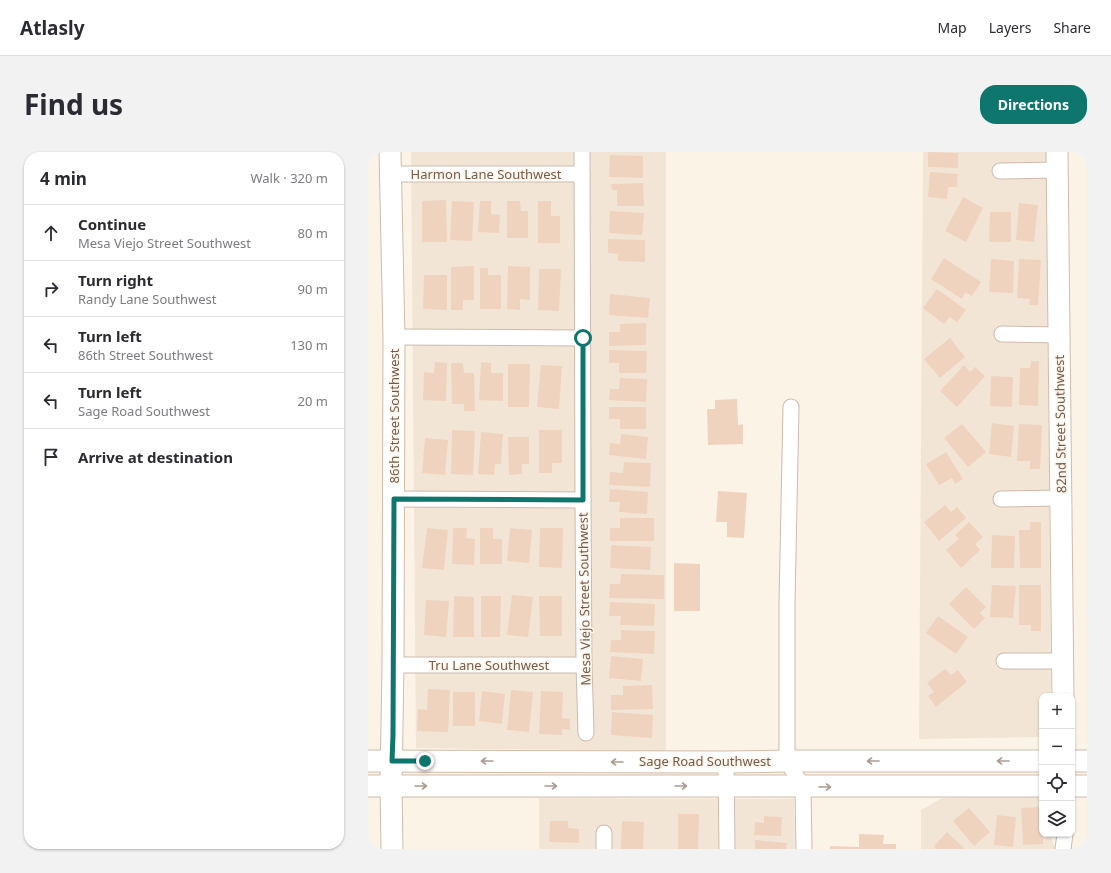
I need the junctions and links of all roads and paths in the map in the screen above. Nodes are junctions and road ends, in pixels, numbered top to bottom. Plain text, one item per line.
1 (390, 152) edge
2 (582, 152) edge
3 (1057, 161) edge
4 (1000, 171) dead end
5 (390, 174) junction
6 (582, 174) junction
7 (1002, 334) dead end
8 (1059, 335) junction
9 (394, 337) junction
10 (583, 338) junction
11 (792, 406) dead end
12 (1060, 498) junction
13 (394, 499) junction
14 (1001, 499) dead end
15 (583, 500) junction
16 (1004, 661) dead end
17 (1063, 661) junction
18 (394, 665) junction
19 (584, 665) junction
20 (1063, 693) edge
21 (586, 733) dead end
22 (368, 761) edge
23 (392, 761) junction
24 (787, 761) junction
25 (1039, 761) edge
26 (1075, 761) edge
27 (1087, 761) edge
28 (726, 762) junction
29 (368, 786) edge
30 (391, 786) junction
31 (727, 786) junction
32 (1039, 786) edge
33 (1075, 786) edge
34 (1087, 786) edge
35 (803, 787) junction
36 (604, 833) dead end
37 (1065, 837) edge
38 (392, 849) edge
39 (604, 849) edge
40 (727, 849) edge
41 (804, 849) edge
42 (1063, 849) edge

1 - 5 street, 86th Street Southwest
2 - 6 street, Mesa Viejo Street Southwest
3 - 4 street
3 - 8 street, 82nd Street Southwest
5 - 6 street, Harmon Lane Southwest
5 - 9 street, 86th Street Southwest
6 - 10 street, Mesa Viejo Street Southwest
7 - 8 street
8 - 12 street, 82nd Street Southwest
9 - 10 street
9 - 13 street, 86th Street Southwest
10 - 15 street, Mesa Viejo Street Southwest
11 - 24 street
12 - 14 street
12 - 17 street, 82nd Street Southwest
13 - 15 street
13 - 18 street, 86th Street Southwest
15 - 19 street, Mesa Viejo Street Southwest
16 - 17 street
17 - 20 street, 82nd Street Southwest
18 - 19 street, Tru Lane Southwest
18 - 23 street, 86th Street Southwest
19 - 21 street, Mesa Viejo Street Southwest
22 - 23 street, Sage Road Southwest
28 -> 23 street, Sage Road Southwest
23 - 30 street, 86th Street Southwest
25 -> 24 street, Sage Road Southwest
24 - 28 street, Sage Road Southwest
24 - 35 street
26 - 27 street
28 - 31 street
29 - 30 street, Sage Road Southwest
30 -> 31 street, Sage Road Southwest
30 - 38 street, 86th Street Southwest
31 - 35 street, Sage Road Southwest
31 - 40 street
35 -> 32 street, Sage Road Southwest
33 - 34 street
35 - 41 street
36 - 39 street
37 - 42 street

